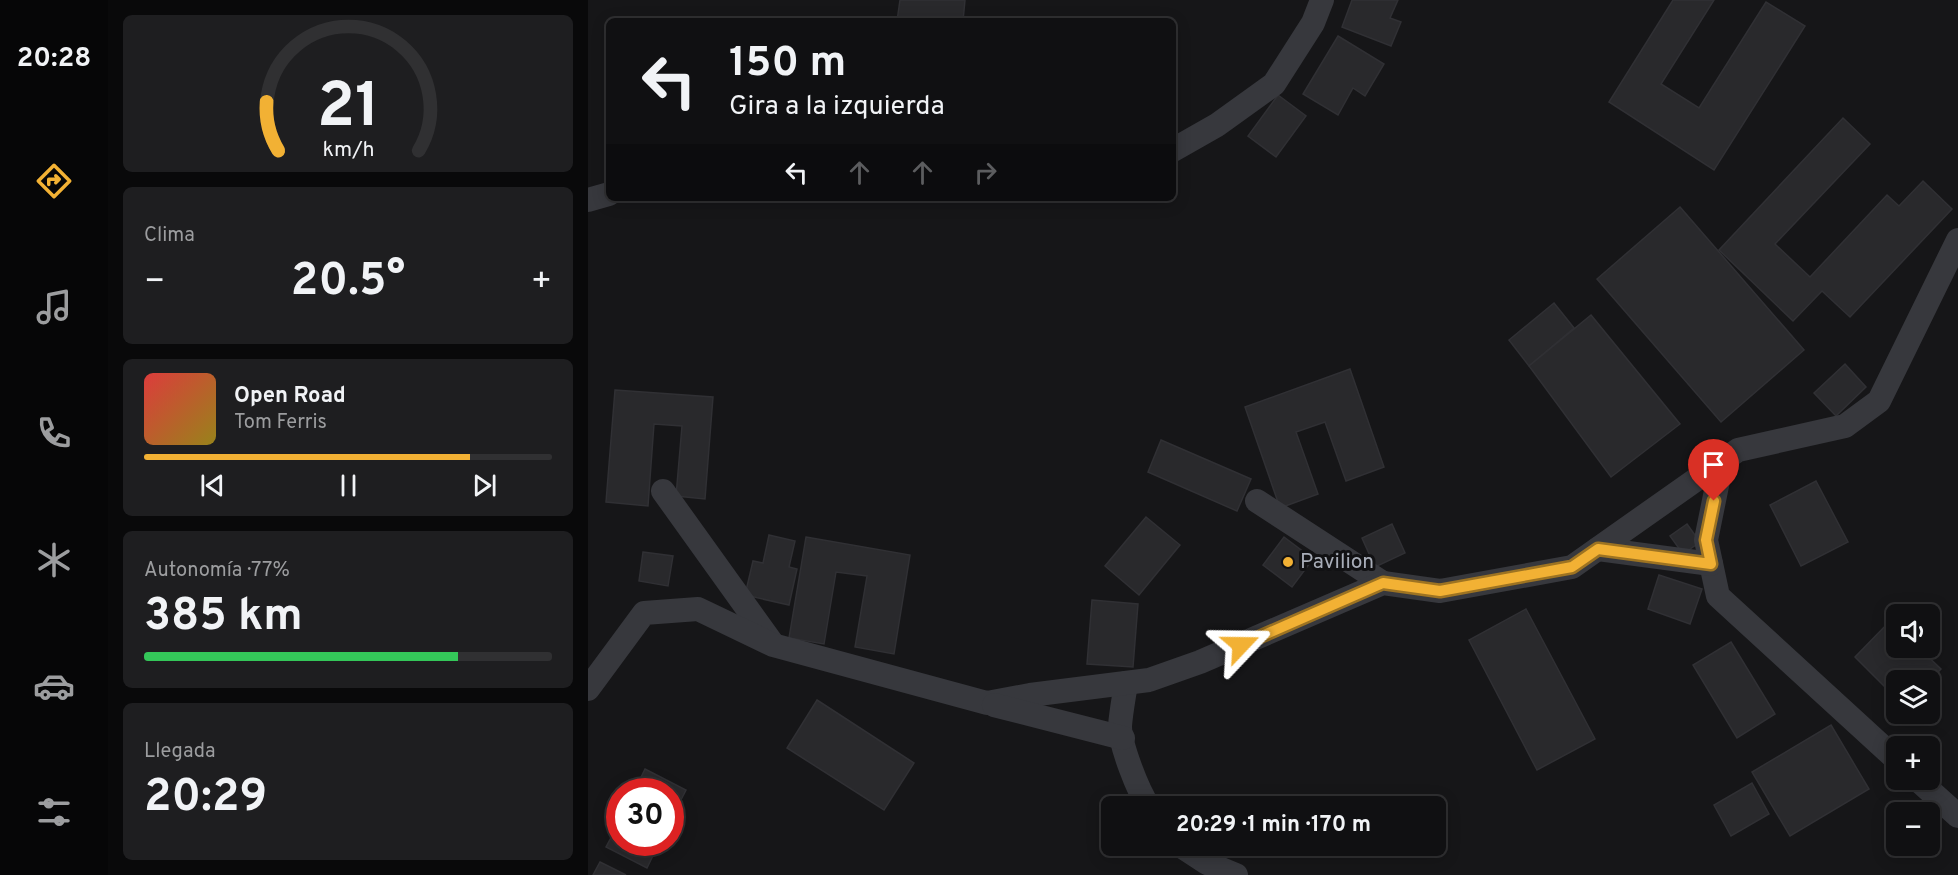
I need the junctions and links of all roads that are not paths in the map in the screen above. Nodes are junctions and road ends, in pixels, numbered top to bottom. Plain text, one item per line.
1 (1322, 0) edge
2 (1176, 148) edge
3 (606, 195) edge
4 (588, 200) edge
5 (1958, 240) edge
6 (1722, 461) junction
7 (663, 491) dead end
8 (1257, 501) dead end
9 (1598, 549) junction
10 (1711, 564) junction
11 (1383, 583) junction
12 (773, 645) junction
13 (1126, 683) junction
14 (588, 689) edge
15 (987, 703) junction
16 (1122, 738) junction
17 (1886, 750) edge
18 (1929, 790) edge
19 (1143, 796) edge
20 (1958, 816) edge
21 (1196, 856) edge
22 (1236, 875) edge

1 - 2 street
3 - 4 street
5 - 6 street
6 - 9 street
6 - 10 street
7 - 12 street
8 - 11 street
9 - 10 street
9 - 11 street
10 - 17 street
11 - 13 street
12 - 14 street
12 - 15 street
13 - 15 street
13 - 16 street
15 - 16 street
16 - 19 street
18 - 20 street
21 - 22 street

